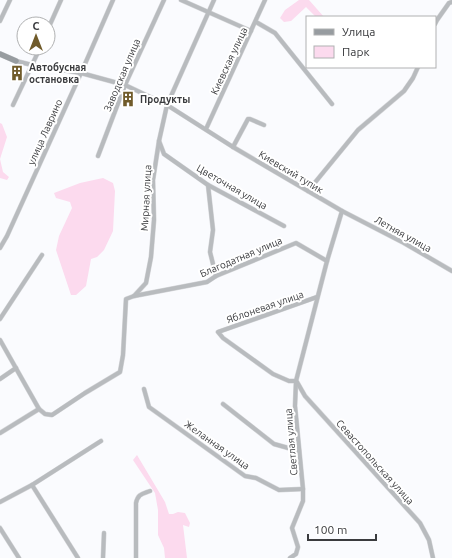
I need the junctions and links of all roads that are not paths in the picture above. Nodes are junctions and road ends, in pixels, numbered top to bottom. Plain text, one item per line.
1 (10, 0) edge
2 (61, 0) edge
3 (113, 0) edge
4 (164, 0) edge
5 (181, 0) edge
6 (214, 0) edge
7 (265, 0) edge
8 (452, 2) edge
9 (209, 12) junction
10 (54, 16) edge
11 (0, 21) edge
12 (256, 22) junction
13 (436, 22) edge
14 (251, 31) junction
15 (0, 54) edge
16 (36, 56) edge
17 (16, 61) joint
18 (32, 65) junction
19 (418, 68) edge
20 (81, 73) junction
21 (125, 85) junction
22 (332, 104) dead end
23 (13, 105) dead end
24 (167, 105) junction
25 (264, 125) dead end
26 (206, 129) junction
27 (159, 141) junction
28 (233, 147) junction
29 (98, 156) dead end
30 (208, 185) junction
31 (308, 191) junction
32 (344, 212) junction
33 (284, 226) dead end
34 (0, 248) edge
35 (42, 255) dead end
36 (327, 261) junction
37 (452, 271) edge
38 (216, 276) junction
39 (134, 296) junction
40 (318, 297) junction
41 (0, 319) edge
42 (0, 340) edge
43 (16, 368) junction
44 (0, 379) edge
45 (296, 381) junction
46 (144, 389) dead end
47 (223, 404) dead end
48 (39, 408) junction
49 (0, 433) edge
50 (101, 441) dead end
51 (300, 452) junction
52 (32, 485) junction
53 (303, 489) junction
54 (150, 491) dead end
55 (0, 502) edge
56 (0, 528) edge
57 (104, 533) dead end
58 (19, 558) edge
59 (78, 558) edge
60 (103, 558) edge
61 (136, 558) edge
62 (290, 558) edge
63 (433, 558) edge

1 - 11 street
2 - 10 street
3 - 20 street, улица Лаврино
4 - 21 street, Заводская улица
5 - 9 street
6 - 9 street, Мирная улица
7 - 12 street, Киевская улица
8 - 13 street
9 - 14 street
9 - 24 street, Мирная улица
12 - 14 street, Киевская улица
12 - 22 street
14 - 26 street, Киевская улица
15 - 17 street
16 - 18 street
17 - 18 street, Киевский тупик
18 - 20 street, Киевский тупик
18 - 23 street
19 - 31 street
20 - 21 street, Киевский тупик
20 - 34 street, улица Лаврино
21 - 24 street, Киевский тупик
21 - 29 street, Заводская улица
24 - 26 street, Киевский тупик
24 - 27 street, Мирная улица
25 - 28 street
26 - 28 street, Киевский тупик
27 - 30 street, Цветочная улица
27 - 39 street, Мирная улица
28 - 31 street, Киевский тупик
30 - 33 street, Цветочная улица
30 - 38 street
31 - 32 street, Киевский тупик
32 - 36 street, Светлая улица
32 - 37 street, Летняя улица
35 - 41 street
36 - 38 street, Благодатная улица
36 - 40 street, Светлая улица
38 - 39 street, Благодатная улица
39 - 48 street, Мирная улица
40 - 45 street, Светлая улица
40 - 45 street, Яблоневая улица
42 - 43 street
43 - 44 street
43 - 48 street
45 - 51 street, Светлая улица
45 - 63 street, Севастопольская улица
46 - 53 street, Желанная улица
47 - 51 street
48 - 49 street
50 - 52 street
51 - 53 street, Светлая улица
52 - 55 street
52 - 59 street
53 - 62 street, Светлая улица
54 - 61 street
56 - 58 street
57 - 60 street

